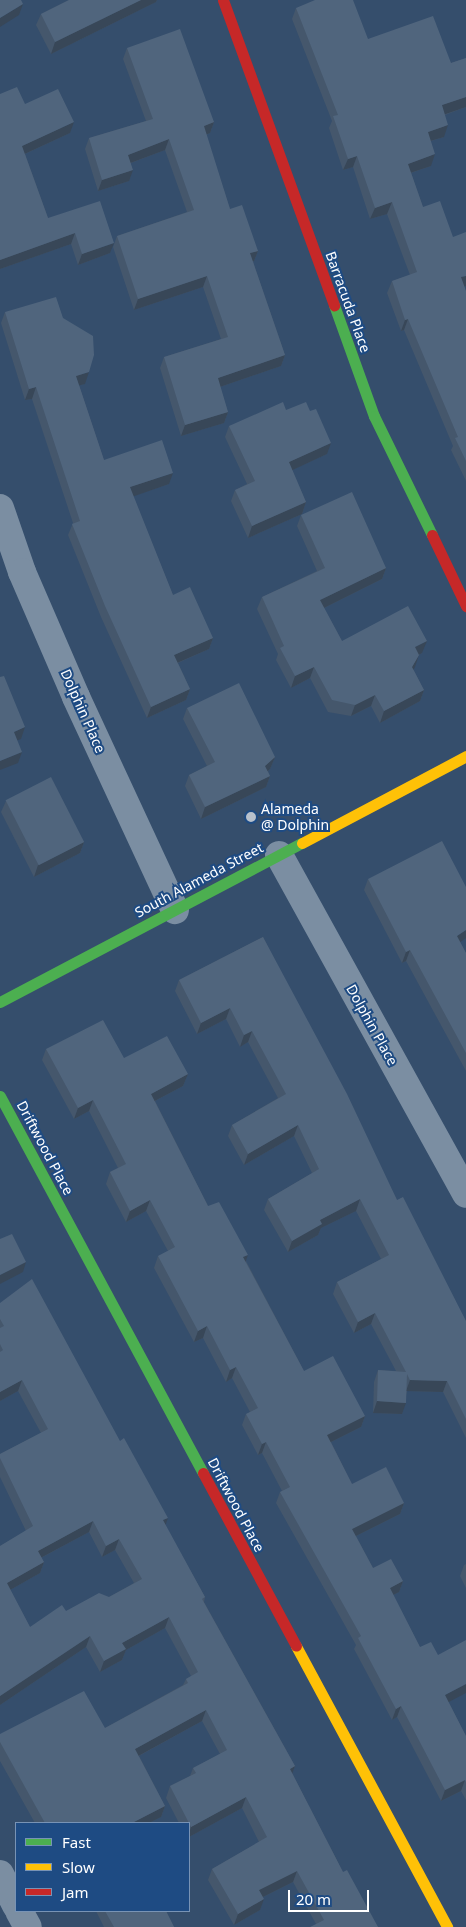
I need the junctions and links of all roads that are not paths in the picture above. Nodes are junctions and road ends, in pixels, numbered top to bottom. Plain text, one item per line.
1 (223, 0) edge
2 (0, 508) edge
3 (466, 606) edge
4 (466, 756) edge
5 (278, 855) junction
6 (175, 910) junction
7 (0, 1002) edge
8 (0, 1096) edge
9 (466, 1194) edge
10 (0, 1874) edge
11 (15, 1903) edge
12 (20, 1912) edge
13 (28, 1927) edge
14 (447, 1927) edge

1 - 3 street, Barracuda Place
2 - 6 street, Dolphin Place
4 - 5 street, South Alameda Street
5 - 6 street, South Alameda Street
5 - 9 street, Dolphin Place
6 - 7 street, South Alameda Street
8 - 14 street, Driftwood Place
10 - 11 street
12 - 13 street

